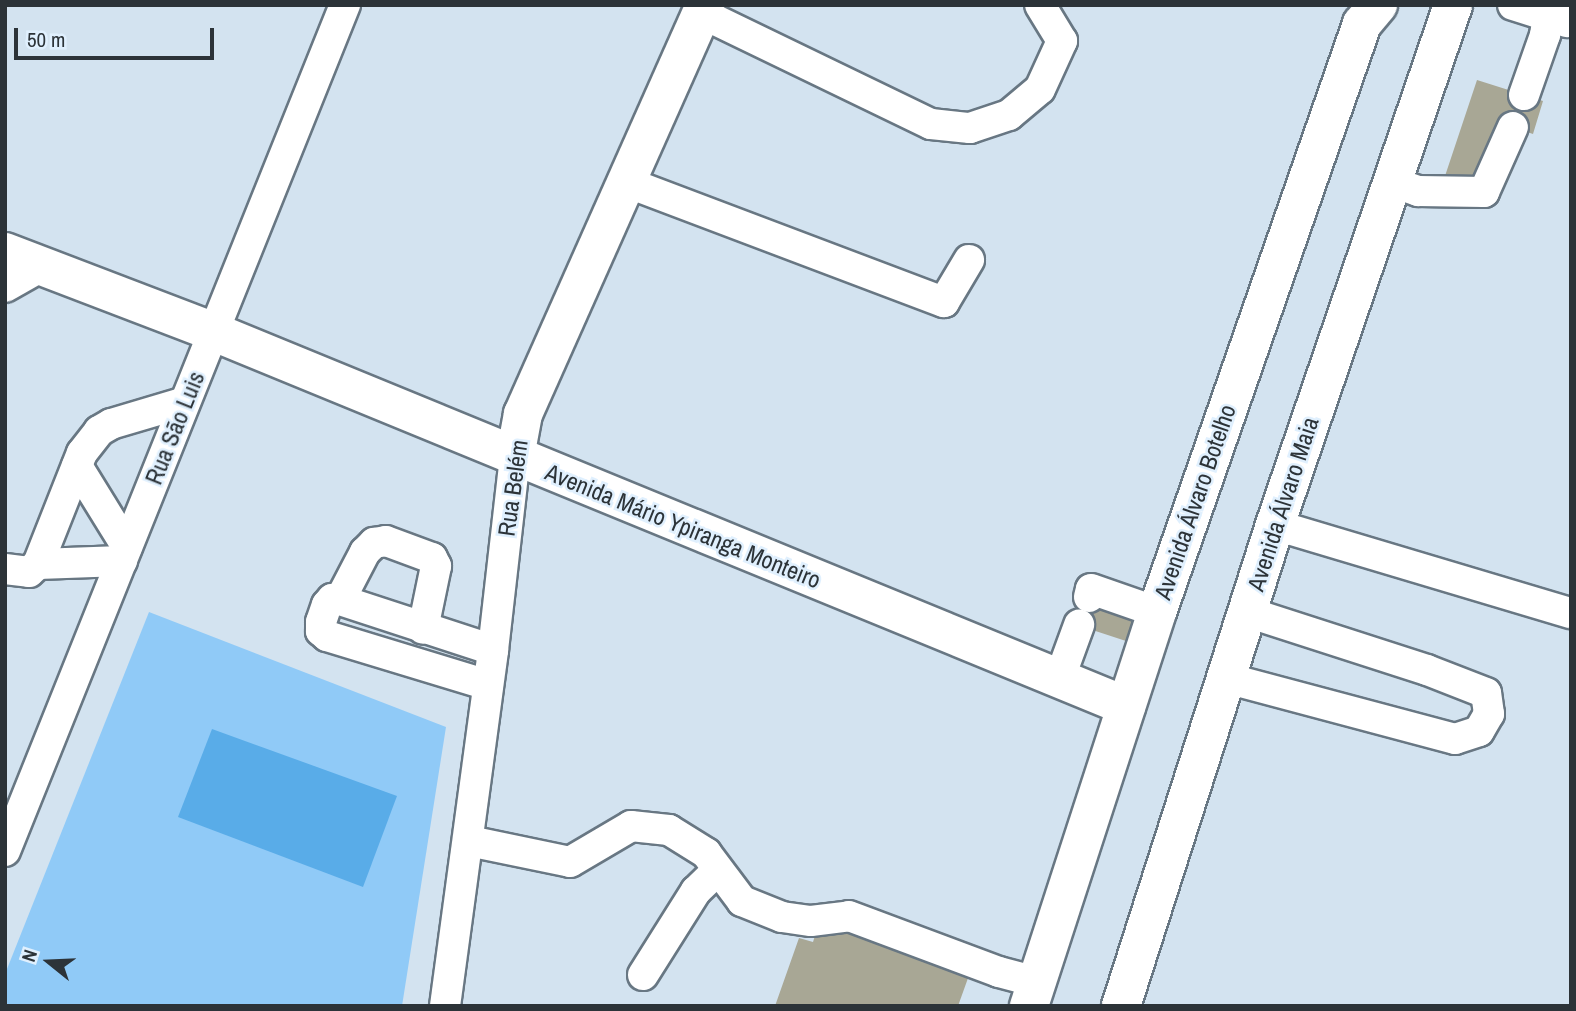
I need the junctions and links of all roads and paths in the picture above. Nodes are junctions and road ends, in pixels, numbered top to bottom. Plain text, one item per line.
1 (345, 5) edge
2 (1040, 5) edge
3 (1452, 5) edge
4 (1513, 5) edge
5 (703, 9) edge
6 (1367, 12) edge
7 (1563, 15) edge
8 (1524, 95) dead end
9 (1513, 127) dead end
10 (626, 181) junction
11 (1392, 182) junction
12 (5, 252) edge
13 (969, 260) dead end
14 (42, 266) junction
15 (5, 287) edge
16 (214, 332) junction
17 (185, 402) junction
18 (515, 457) junction
19 (77, 466) junction
20 (1275, 525) junction
21 (125, 554) junction
22 (38, 564) junction
23 (5, 569) edge
24 (1089, 597) dead end
25 (340, 600) junction
26 (1157, 612) junction
27 (1247, 612) junction
28 (1571, 613) edge
29 (1079, 625) dead end
30 (423, 629) junction
31 (494, 650) junction
32 (1226, 678) junction
33 (1059, 680) junction
34 (488, 685) junction
35 (1126, 706) junction
36 (469, 841) junction
37 (5, 851) edge
38 (718, 870) junction
39 (643, 975) dead end
40 (1033, 994) edge
41 (445, 1006) edge
42 (1121, 1006) edge

1 - 16 street, Rua São Luis
2 - 5 street
3 - 11 main road, Avenida Álvaro Maia
4 - 7 street
5 - 10 main road, Rua Belém
6 - 26 main road, Avenida Álvaro Botelho
7 - 8 street
9 - 11 street
10 - 13 street
10 - 18 main road, Rua Belém
11 - 20 main road, Avenida Álvaro Maia
12 - 14 main road, Avenida Mário Ypiranga Monteiro
14 - 15 street
14 - 16 main road, Avenida Mário Ypiranga Monteiro
16 - 17 street, Rua São Luis
16 - 18 main road, Avenida Mário Ypiranga Monteiro
17 - 19 street
17 - 21 street, Rua São Luis
18 - 31 street, Rua Belém
18 - 33 main road, Avenida Mário Ypiranga Monteiro
19 - 21 street
19 - 22 street
20 - 27 main road, Avenida Álvaro Maia
20 - 28 street
21 - 22 street
21 - 37 street, Rua São Luis
22 - 23 street
24 - 26 street
25 - 30 street
25 - 30 street
25 - 34 street
26 - 35 main road, Avenida Álvaro Botelho
27 - 32 main road, Avenida Álvaro Maia
27 - 32 street
29 - 33 street
30 - 31 street
31 - 34 street, Rua Belém
32 - 42 main road, Avenida Álvaro Maia
33 - 35 main road, Avenida Mário Ypiranga Monteiro
34 - 36 street, Rua Belém
35 - 40 main road, Avenida Álvaro Botelho
36 - 38 street
36 - 41 street, Rua Belém
38 - 39 street
38 - 40 street

